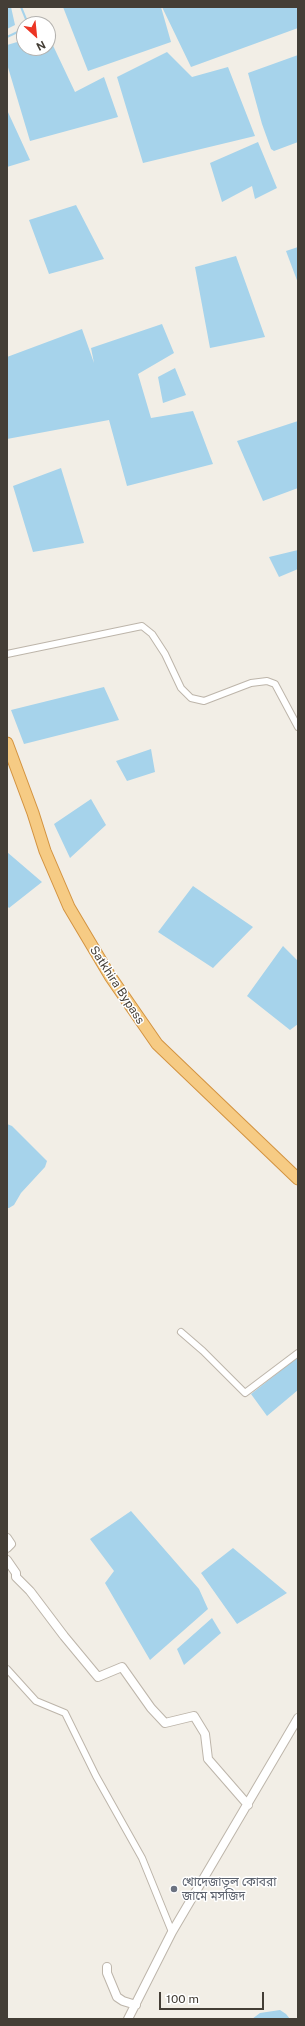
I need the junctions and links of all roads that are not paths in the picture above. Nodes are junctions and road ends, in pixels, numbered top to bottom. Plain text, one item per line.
1 (7, 654) edge
2 (298, 727) edge
3 (7, 743) edge
4 (298, 1179) edge
5 (181, 1332) dead end
6 (298, 1353) edge
7 (7, 1538) edge
8 (7, 1548) edge
9 (7, 1560) edge
10 (7, 1669) edge
11 (298, 1718) edge
12 (248, 1805) junction
13 (172, 1932) junction
14 (107, 1967) dead end
15 (136, 2005) junction
16 (128, 2019) edge

1 - 2 street
3 - 4 highway, Satkhira Bypass
5 - 6 street
7 - 8 street
9 - 12 street
10 - 13 street
11 - 12 street
12 - 13 street
13 - 15 street
14 - 15 street
15 - 16 street

